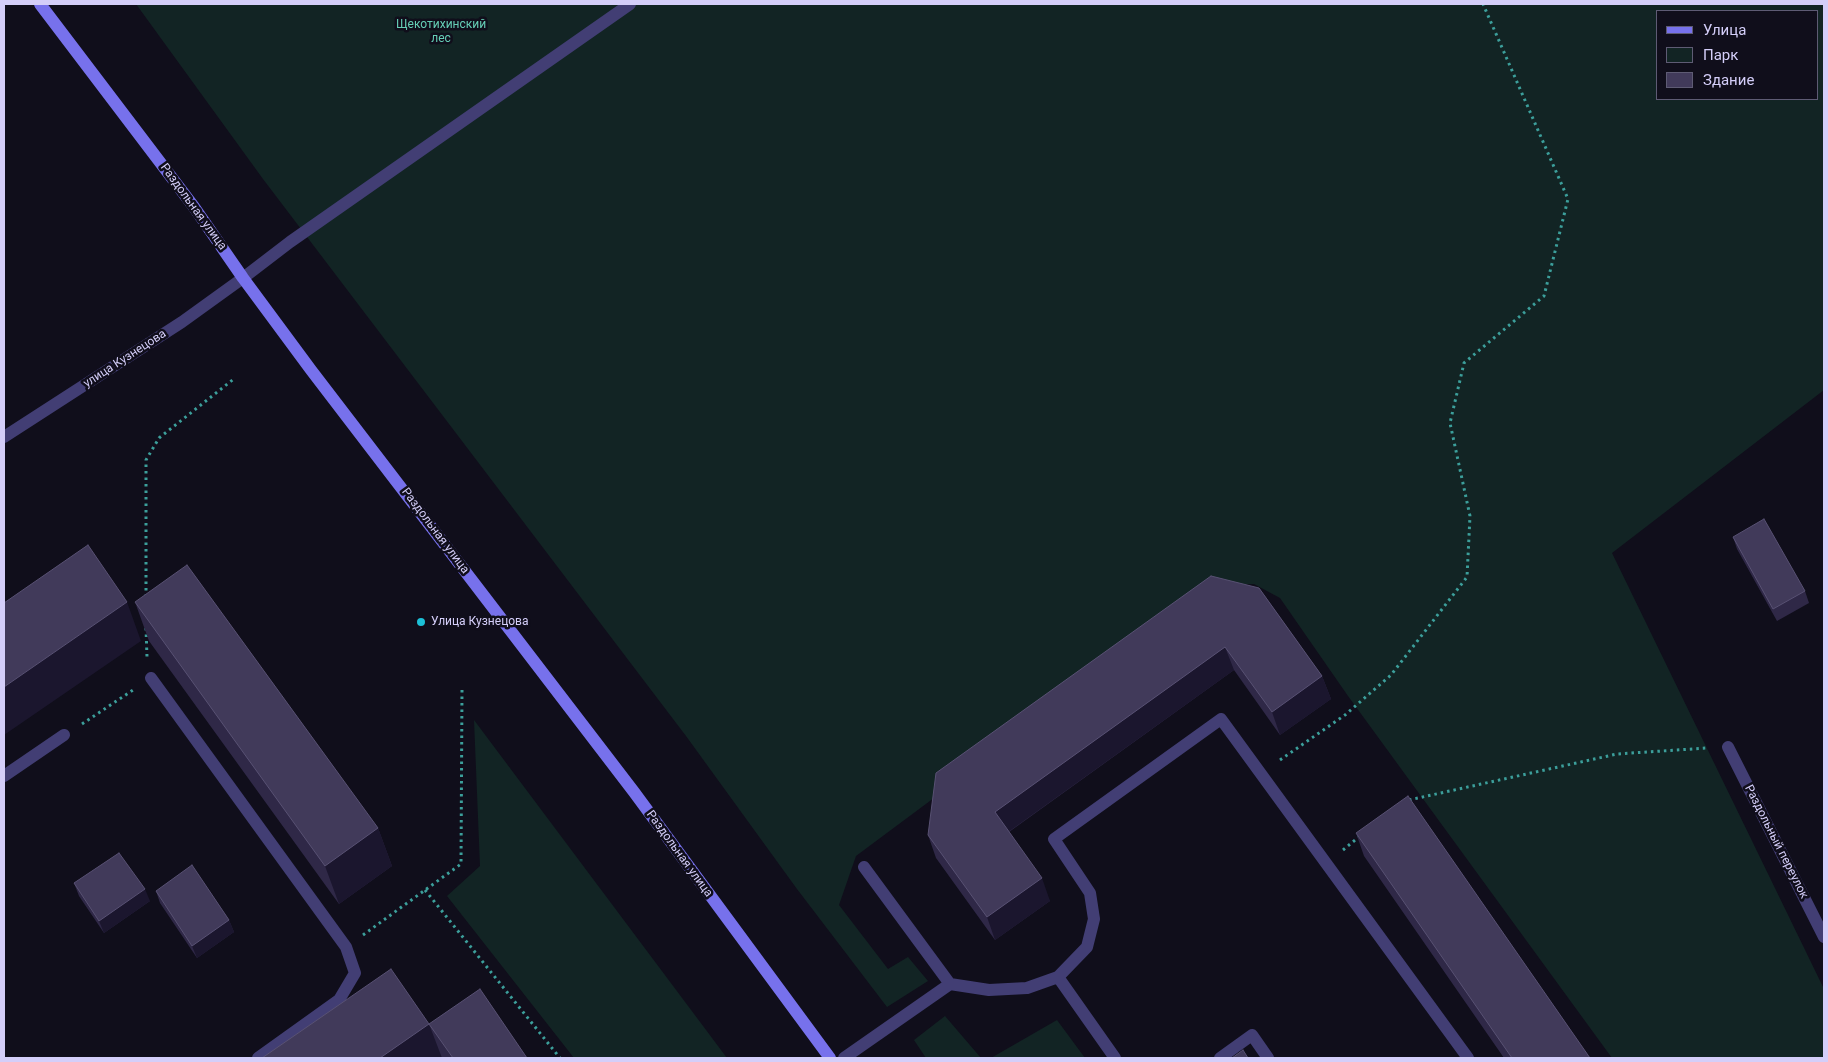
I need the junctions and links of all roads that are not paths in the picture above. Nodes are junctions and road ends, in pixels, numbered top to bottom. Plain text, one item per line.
1 (40, 4) edge
2 (630, 4) edge
3 (243, 278) junction
4 (4, 438) edge
5 (151, 678) road end
6 (64, 735) road end
7 (1728, 747) road end
8 (4, 776) edge
9 (864, 867) dead end
10 (1824, 938) edge
11 (1058, 977) junction
12 (950, 984) junction
13 (258, 1058) edge
14 (830, 1058) edge
15 (844, 1058) edge
16 (1115, 1058) edge
17 (1220, 1058) edge
18 (1268, 1058) edge
19 (1468, 1058) edge

1 - 3 main road, Раздольная улица
2 - 3 street, улица Кузнецова
3 - 4 street, улица Кузнецова
3 - 14 main road, Раздольная улица
5 - 13 street
6 - 8 street
7 - 10 street, Раздольный переулок
9 - 12 street
11 - 12 street
11 - 16 street
11 - 19 street
12 - 15 street
17 - 18 street

